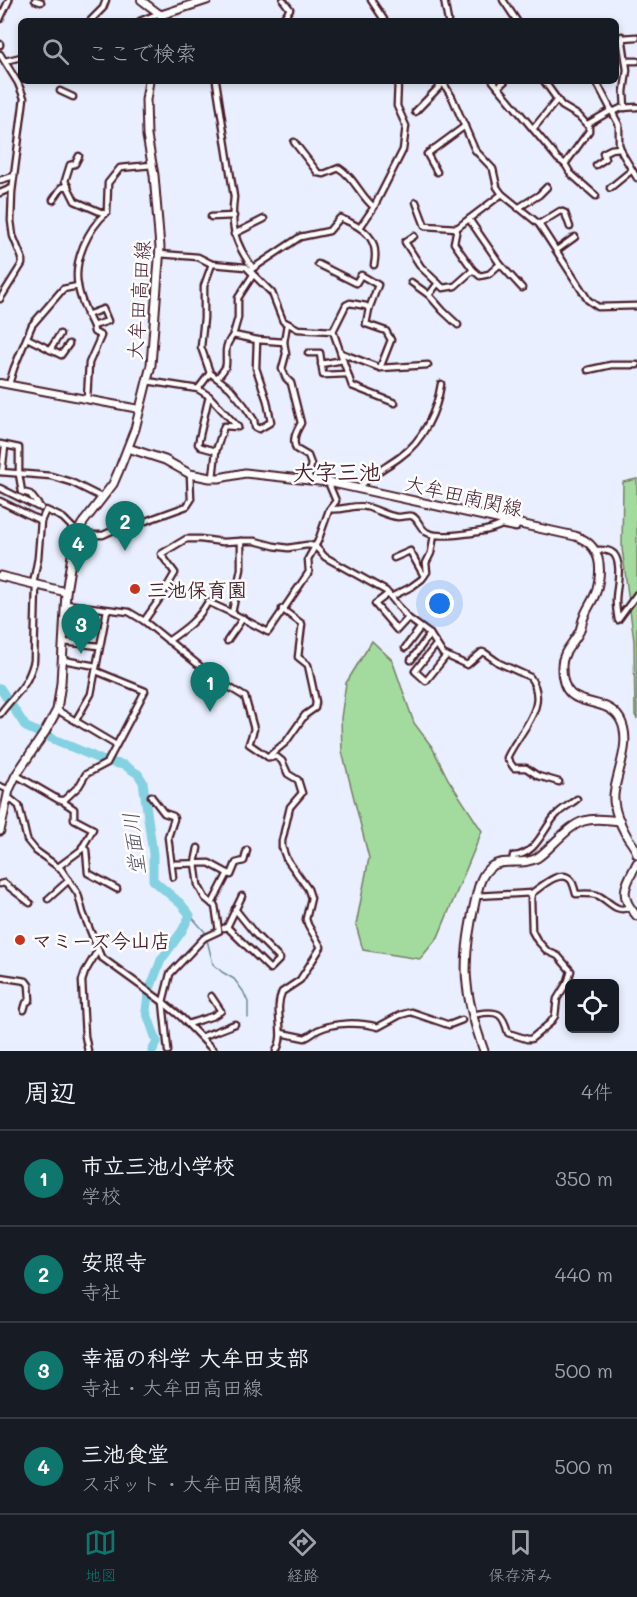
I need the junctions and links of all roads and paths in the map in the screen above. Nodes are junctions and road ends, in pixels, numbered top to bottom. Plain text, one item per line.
1 (9, 0) edge
2 (106, 0) edge
3 (141, 0) edge
4 (283, 0) edge
5 (370, 0) edge
6 (444, 0) edge
7 (503, 0) edge
8 (203, 1) edge
9 (161, 16) edge
10 (93, 18) edge
11 (283, 18) edge
12 (383, 18) edge
13 (447, 18) edge
14 (515, 18) edge
15 (0, 19) edge
16 (637, 37) edge
17 (0, 54) edge
18 (18, 58) edge
19 (626, 60) junction
20 (5, 61) junction
21 (637, 61) edge
22 (18, 83) edge
23 (18, 84) edge
24 (149, 84) edge
25 (216, 84) edge
26 (398, 84) edge
27 (441, 84) edge
28 (444, 84) edge
29 (496, 84) edge
30 (502, 84) edge
31 (546, 84) edge
32 (598, 84) edge
33 (498, 87) junction
34 (60, 91) dead end
35 (73, 97) dead end
36 (557, 100) junction
37 (637, 107) edge
38 (625, 108) junction
39 (612, 111) junction
40 (415, 112) dead end
41 (588, 123) junction
42 (465, 126) junction
43 (533, 129) junction
44 (294, 142) dead end
45 (620, 148) junction
46 (79, 156) dead end
47 (565, 164) junction
48 (152, 165) junction
49 (596, 165) dead end
50 (632, 170) junction
51 (437, 172) dead end
52 (14, 176) junction
53 (637, 178) edge
54 (0, 180) edge
55 (68, 186) junction
56 (547, 187) dead end
57 (12, 188) junction
58 (610, 188) dead end
59 (0, 193) edge
60 (502, 195) junction
61 (596, 196) dead end
62 (53, 200) dead end
63 (416, 202) dead end
64 (374, 207) junction
65 (519, 208) junction
66 (105, 214) junction
67 (234, 216) junction
68 (211, 217) dead end
69 (264, 219) dead end
70 (469, 219) junction
71 (539, 224) junction
72 (361, 226) junction
73 (570, 227) dead end
74 (457, 228) junction
75 (234, 234) junction
76 (414, 236) dead end
77 (575, 237) dead end
78 (556, 250) junction
79 (160, 254) junction
80 (212, 264) junction
81 (318, 264) dead end
82 (500, 264) junction
83 (374, 265) dead end
84 (251, 269) junction
85 (473, 270) junction
86 (253, 275) junction
87 (411, 282) dead end
88 (438, 284) junction
89 (78, 286) junction
90 (522, 288) dead end
91 (429, 295) junction
92 (0, 299) edge
93 (637, 306) edge
94 (369, 309) junction
95 (87, 315) junction
96 (287, 324) junction
97 (458, 325) dead end
98 (93, 326) junction
99 (333, 331) junction
100 (60, 334) dead end
101 (233, 335) junction
102 (27, 338) junction
103 (257, 339) junction
104 (284, 342) junction
105 (69, 344) dead end
106 (50, 350) junction
107 (308, 353) dead end
108 (341, 353) junction
109 (343, 360) junction
110 (321, 364) junction
111 (428, 365) dead end
112 (637, 365) edge
113 (381, 368) junction
114 (588, 370) dead end
115 (210, 373) junction
116 (348, 374) junction
117 (217, 378) junction
118 (147, 381) junction
119 (0, 382) edge
120 (9, 384) junction
121 (441, 384) dead end
122 (198, 388) junction
123 (209, 396) junction
124 (87, 399) junction
125 (395, 403) dead end
126 (139, 409) junction
127 (2, 445) edge
128 (128, 448) junction
129 (216, 450) junction
130 (1, 472) edge
131 (19, 474) junction
132 (190, 474) junction
133 (213, 478) junction
134 (308, 480) junction
135 (328, 482) junction
136 (0, 488) edge
137 (359, 488) junction
138 (103, 498) junction
139 (0, 501) edge
140 (44, 509) junction
141 (330, 509) junction
142 (41, 521) junction
143 (518, 524) junction
144 (77, 532) junction
145 (434, 535) junction
146 (241, 541) junction
147 (315, 546) junction
148 (596, 550) junction
149 (394, 558) dead end
150 (0, 576) edge
151 (424, 576) junction
152 (34, 584) junction
153 (66, 592) junction
154 (637, 594) edge
155 (389, 595) junction
156 (66, 604) junction
157 (107, 609) junction
158 (282, 609) junction
159 (232, 613) junction
160 (243, 618) junction
161 (408, 618) junction
162 (144, 621) junction
163 (420, 628) junction
164 (430, 634) junction
165 (168, 641) junction
166 (227, 641) dead end
167 (64, 642) junction
168 (436, 645) junction
169 (99, 646) junction
170 (405, 648) dead end
171 (446, 656) junction
172 (63, 660) junction
173 (411, 660) dead end
174 (96, 669) junction
175 (57, 710) junction
176 (0, 714) edge
177 (76, 720) junction
178 (116, 745) junction
179 (268, 757) junction
180 (16, 776) junction
181 (559, 782) dead end
182 (0, 786) edge
183 (8, 793) junction
184 (151, 796) dead end
185 (577, 799) dead end
186 (64, 800) junction
187 (620, 821) junction
188 (0, 831) edge
189 (82, 847) junction
190 (198, 848) dead end
191 (248, 850) dead end
192 (637, 854) edge
193 (195, 863) junction
194 (512, 863) junction
195 (637, 863) edge
196 (172, 864) junction
197 (58, 867) junction
198 (228, 873) junction
199 (173, 877) dead end
200 (69, 880) junction
201 (0, 884) edge
202 (117, 889) dead end
203 (532, 893) junction
204 (242, 896) dead end
205 (476, 896) junction
206 (48, 899) dead end
207 (30, 903) dead end
208 (212, 904) junction
209 (629, 907) junction
210 (236, 909) junction
211 (637, 916) edge
212 (227, 927) junction
213 (219, 930) junction
214 (98, 950) junction
215 (0, 977) edge
216 (211, 996) dead end
217 (163, 1002) junction
218 (24, 1010) dead end
219 (477, 1014) dead end
220 (462, 1020) dead end
221 (188, 1024) junction
222 (235, 1024) dead end
223 (281, 1033) junction
224 (201, 1037) junction
225 (88, 1051) edge
226 (168, 1051) edge
227 (214, 1051) edge
228 (276, 1051) edge
229 (484, 1051) edge

1 - 15 street
2 - 10 street
3 - 9 main road
4 - 11 street
5 - 12 street
6 - 13 street
7 - 14 street
8 - 9 main road
16 - 19 street
17 - 20 street
18 - 20 street
19 - 21 street
19 - 38 street
20 - 22 street
23 - 52 street
24 - 48 main road, 大牟田高田線
25 - 67 street
26 - 64 street
27 - 40 street
28 - 42 street
29 - 33 street
30 - 33 street
31 - 36 street
32 - 39 street
33 - 43 street
34 - 35 street
36 - 41 street
36 - 43 street
37 - 38 street
38 - 39 street
39 - 41 street
39 - 45 street
41 - 47 street
42 - 51 street
42 - 60 street
43 - 47 street
44 - 64 street
45 - 49 street
45 - 50 street
46 - 55 street
47 - 61 street
48 - 66 street
48 - 79 main road, 大牟田高田線
50 - 53 street
50 - 58 street
52 - 54 street
52 - 57 street
55 - 62 street
55 - 66 street
56 - 65 street
57 - 59 street
57 - 92 street
60 - 65 street
60 - 70 street
63 - 74 street
64 - 72 street
65 - 71 street
66 - 89 street
67 - 68 street
67 - 75 street
69 - 75 street
70 - 74 street
70 - 82 street
71 - 73 street
71 - 78 street
72 - 83 street
72 - 84 street
74 - 85 street
75 - 84 street
76 - 88 street
77 - 78 street
78 - 93 street
79 - 80 street
79 - 118 main road, 大牟田高田線
80 - 84 street
80 - 115 street
81 - 94 street
82 - 85 street
82 - 90 street
84 - 86 street
85 - 88 street
86 - 96 street
86 - 101 street
87 - 91 street
88 - 91 street
89 - 95 street
89 - 102 street
91 - 97 street
94 - 99 street
94 - 113 street
95 - 98 street
95 - 98 street
96 - 99 street
96 - 104 street
98 - 124 street
99 - 108 street
100 - 106 street
101 - 103 street
101 - 117 street
102 - 106 street
102 - 120 street
103 - 104 street
103 - 117 street
104 - 134 street
105 - 106 street
107 - 110 street
108 - 109 street
108 - 113 street
109 - 110 street
109 - 116 street
110 - 116 street
111 - 113 street
112 - 114 street
115 - 117 street
115 - 122 street
116 - 125 street
118 - 122 street
118 - 126 main road, 大牟田高田線
119 - 120 main road
120 - 124 main road
121 - 137 street
122 - 123 street
123 - 129 street
123 - 129 street
124 - 126 main road
126 - 128 main road, 大牟田高田線
127 - 130 street
127 - 131 street
128 - 132 main road, 大牟田南関線
128 - 138 main road
129 - 133 street
130 - 131 street
131 - 138 street
131 - 140 street
132 - 133 main road, 大牟田南関線
132 - 144 street
133 - 134 main road, 大牟田南関線
134 - 135 main road, 大牟田南関線
135 - 137 main road, 大牟田南関線
135 - 141 street
136 - 140 street
137 - 143 main road, 大牟田南関線
138 - 144 main road
139 - 142 street
140 - 142 street
140 - 144 street
141 - 145 street
141 - 147 street
142 - 152 street
143 - 145 street
143 - 148 main road, 大牟田南関線
144 - 153 main road
145 - 151 street
146 - 147 street
146 - 159 street
146 - 162 street
147 - 155 street
147 - 158 street
148 - 154 street
148 - 187 main road
149 - 151 street
150 - 152 main road
151 - 155 street
152 - 153 main road
152 - 176 street
153 - 156 main road
155 - 161 street
155 - 161 street
156 - 157 street
156 - 167 main road
157 - 162 street
157 - 169 street
158 - 160 street
158 - 179 street
159 - 160 street
159 - 165 street
160 - 166 street
161 - 163 street
162 - 165 street
163 - 164 street
163 - 170 street
164 - 168 street
164 - 173 street
165 - 179 street
167 - 169 street
167 - 172 main road
168 - 171 street
168 - 171 street
169 - 174 street
171 - 181 street
172 - 174 street
172 - 175 main road
174 - 177 street
174 - 178 street
175 - 177 street
175 - 180 main road
177 - 178 street
178 - 186 street
179 - 223 street
180 - 183 main road
180 - 186 street
182 - 183 street
183 - 188 main road
183 - 197 street
184 - 196 street
185 - 194 street
186 - 189 street
187 - 192 main road
187 - 194 main road
189 - 197 street
189 - 202 street
190 - 193 street
191 - 198 street
193 - 196 street
193 - 198 street
193 - 208 street
194 - 205 main road
195 - 209 main road
196 - 199 street
197 - 200 street
198 - 208 street
200 - 206 street
200 - 214 street
201 - 207 street
203 - 205 street
203 - 209 street
203 - 219 street
204 - 210 street
205 - 229 main road
208 - 213 street
209 - 211 main road
210 - 212 street
210 - 212 street
212 - 213 street
213 - 217 street
214 - 217 street
214 - 225 street
215 - 218 street
216 - 221 street
217 - 221 street
217 - 226 street
220 - 223 street
221 - 224 street
222 - 224 street
223 - 228 street
224 - 227 street

